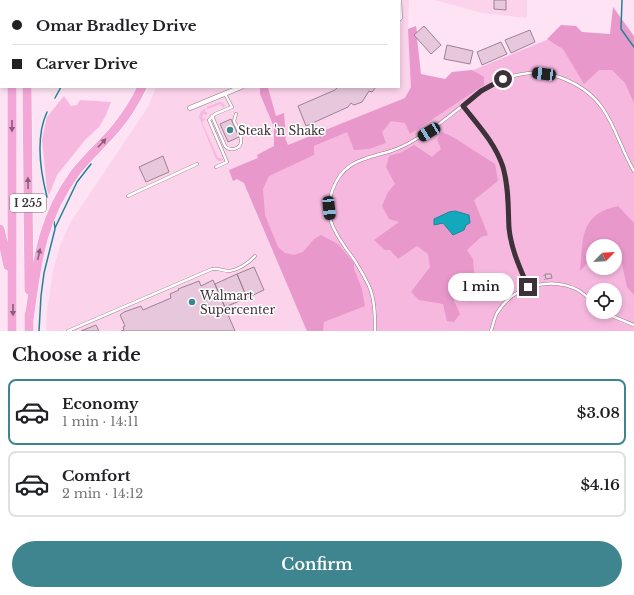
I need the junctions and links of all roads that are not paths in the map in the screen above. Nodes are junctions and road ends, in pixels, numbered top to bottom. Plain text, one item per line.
1 (400, 0) edge
2 (400, 19) edge
3 (12, 88) edge
4 (27, 88) edge
5 (141, 88) edge
6 (239, 88) edge
7 (226, 94) junction
8 (463, 106) junction
9 (190, 108) dead end
10 (236, 114) dead end
11 (212, 116) junction
12 (197, 164) dead end
13 (216, 167) dead end
14 (634, 171) edge
15 (128, 196) dead end
16 (0, 229) edge
17 (255, 256) dead end
18 (528, 287) junction
19 (12, 288) junction
20 (586, 296) edge
21 (619, 319) edge
22 (29, 320) junction
23 (634, 325) edge
24 (12, 331) edge
25 (29, 331) edge
26 (68, 331) edge
27 (375, 331) edge
28 (491, 331) edge

1 - 2 lane
3 -> 19 highway, I 255
22 -> 4 highway, I 255
22 -> 5 highway
6 - 7 street
7 - 9 street
7 - 11 lane
8 - 14 lane
8 - 18 lane
8 - 27 lane
10 - 11 lane
11 - 13 lane
12 - 15 lane
16 - 19 highway
17 - 26 lane
18 - 20 lane
18 - 28 lane
19 -> 24 highway, I 255
21 - 23 lane
22 - 25 highway, I 255

